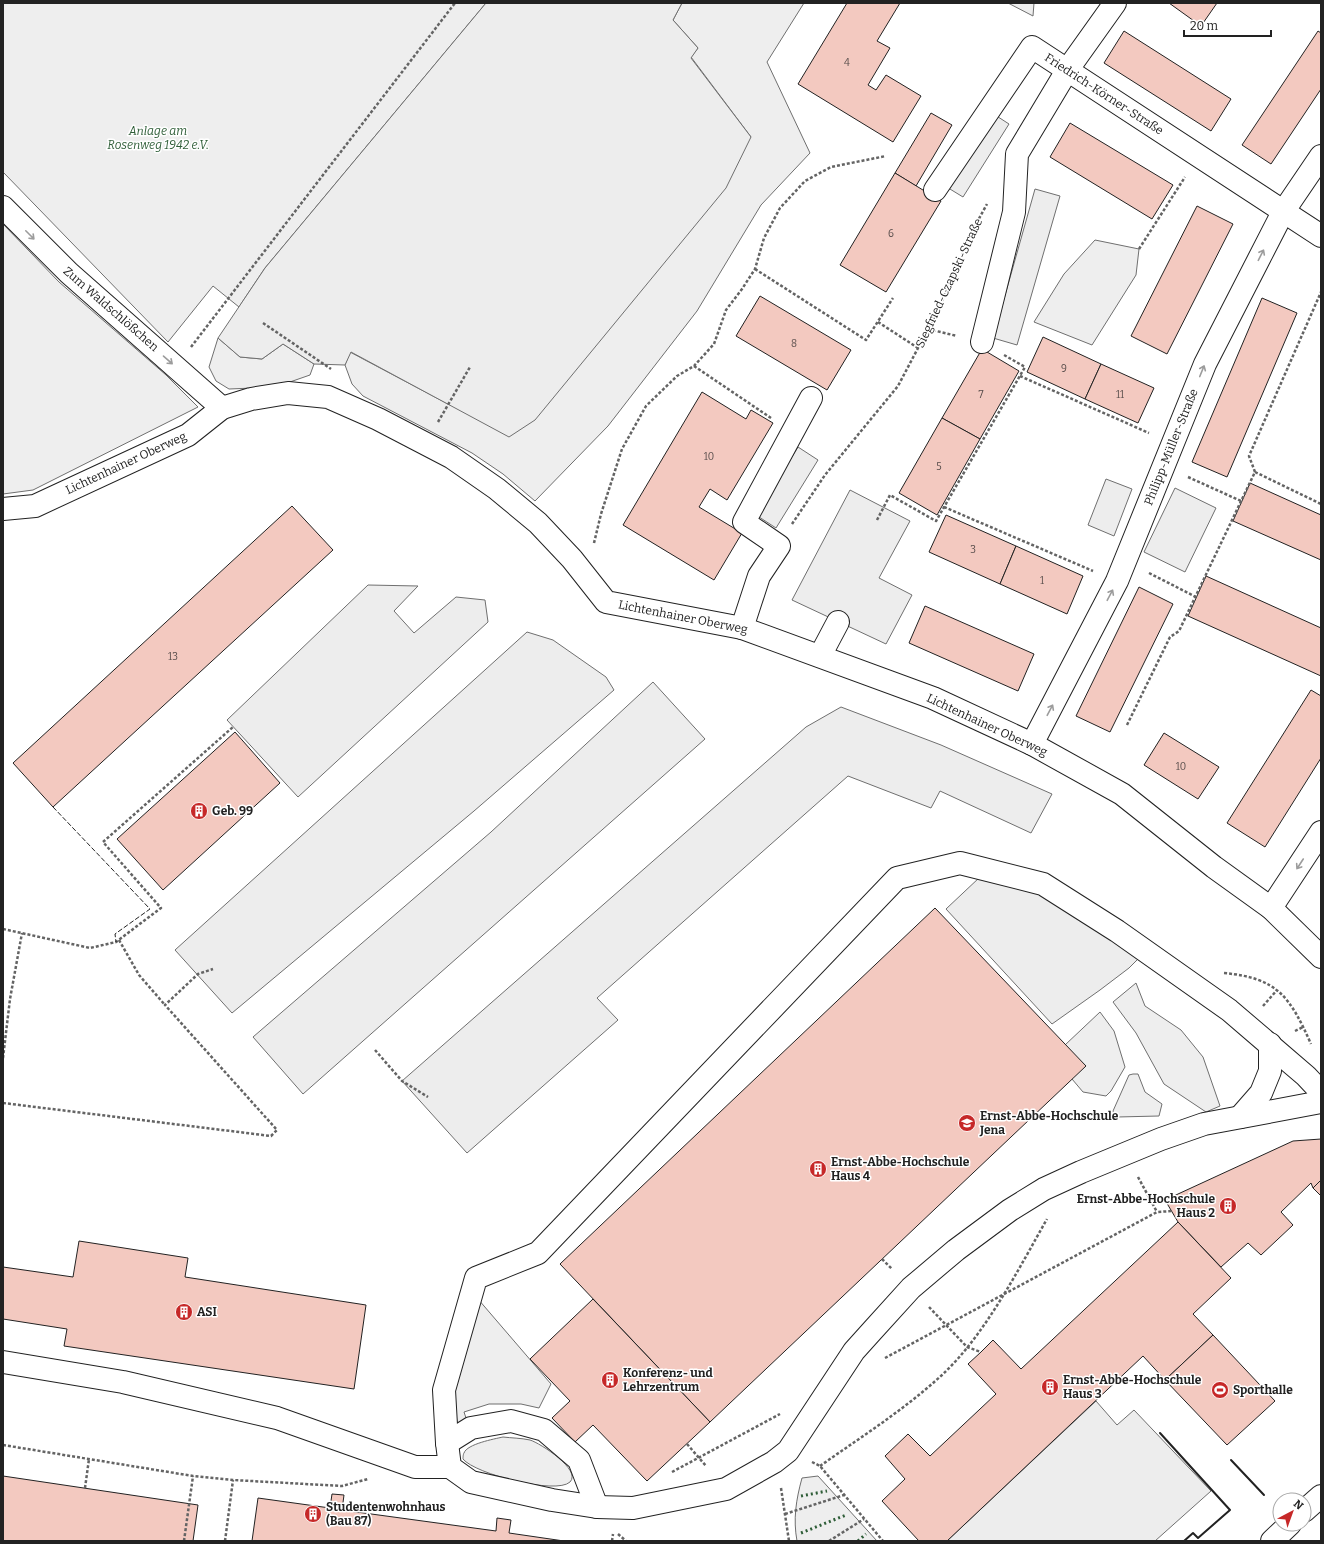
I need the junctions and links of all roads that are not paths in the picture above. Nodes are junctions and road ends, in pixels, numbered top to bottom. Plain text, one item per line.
1 (1115, 3) edge
2 (1068, 69) junction
3 (1321, 156) edge
4 (935, 190) dead end
5 (3, 207) edge
6 (1283, 212) junction
7 (1321, 236) edge
8 (982, 342) road end
9 (811, 398) dead end
10 (222, 408) junction
11 (3, 509) edge
12 (838, 622) dead end
13 (742, 628) junction
14 (820, 656) junction
15 (1032, 744) junction
16 (1321, 832) edge
17 (1271, 908) junction
18 (1321, 957) edge
19 (1270, 1044) junction
20 (1321, 1092) edge
21 (1321, 1102) edge
22 (1240, 1117) junction
23 (3, 1362) edge
24 (447, 1443) junction
25 (450, 1467) junction
26 (1321, 1496) edge
27 (1312, 1504) edge
28 (597, 1507) junction
29 (1282, 1532) edge
30 (1272, 1541) edge

1 - 2 street
2 - 4 street, Friedrich-Körner-Straße
2 - 6 street, Friedrich-Körner-Straße
2 - 8 street
3 - 6 street, Philipp-Müller-Straße
5 -> 10 street, Zum Waldschlößchen
6 - 7 street, Friedrich-Körner-Straße
15 -> 6 street, Philipp-Müller-Straße
9 - 13 street
10 - 11 street, Lichtenhainer Oberweg
10 - 13 street, Lichtenhainer Oberweg
12 - 14 street
13 - 14 street, Lichtenhainer Oberweg
14 - 15 street, Lichtenhainer Oberweg
15 - 17 street, Lichtenhainer Oberweg
16 -> 17 street
17 - 18 street, Lichtenhainer Oberweg
19 - 20 street
19 - 22 street
19 - 24 street
21 - 22 street
22 - 28 street
23 - 25 street
24 - 25 street
24 - 28 street
25 - 28 street
26 - 27 street
29 - 30 street

